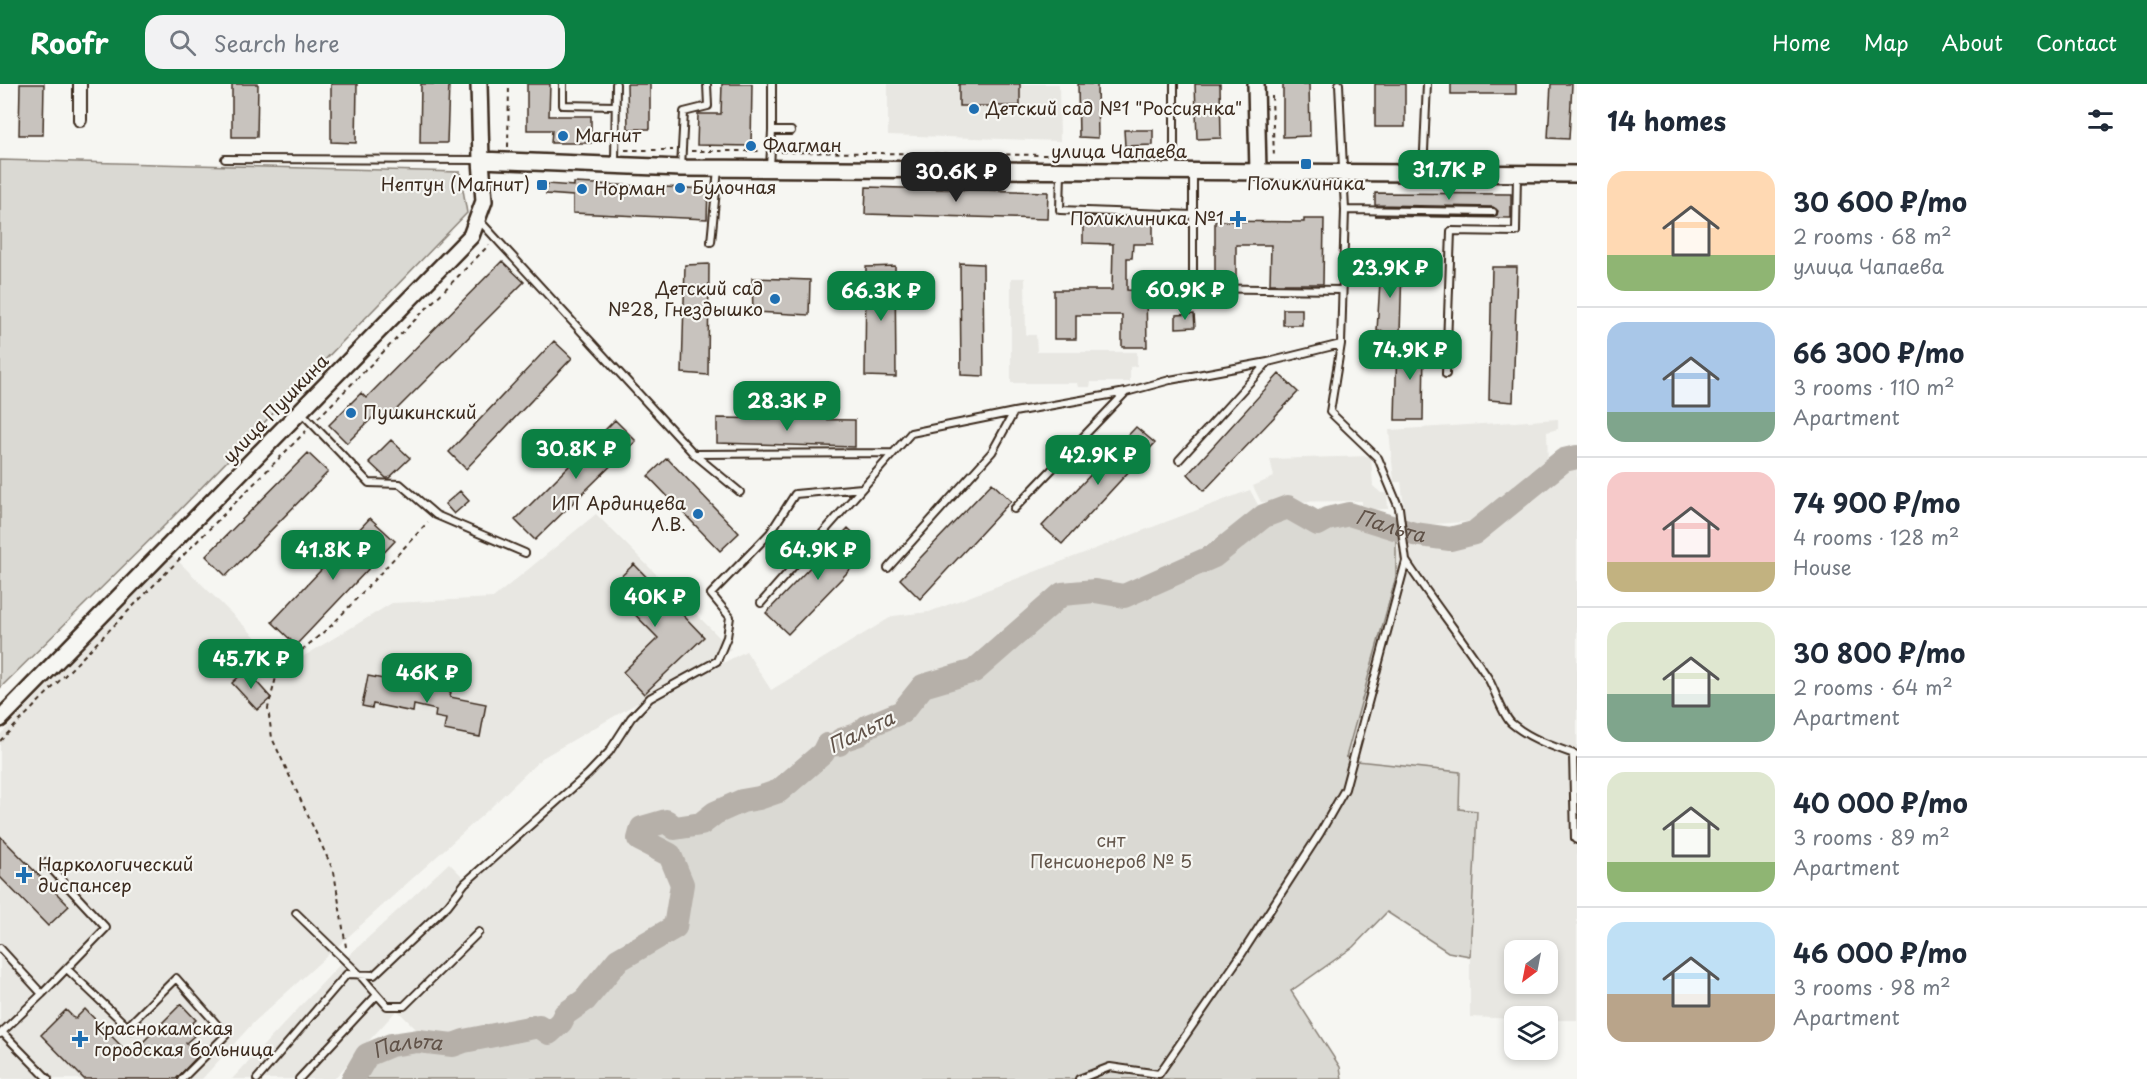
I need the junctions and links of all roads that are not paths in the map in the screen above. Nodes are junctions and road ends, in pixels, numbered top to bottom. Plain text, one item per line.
1 (80, 84) edge
2 (479, 84) edge
3 (563, 84) edge
4 (616, 84) edge
5 (707, 84) edge
6 (772, 84) edge
7 (1174, 84) edge
8 (1256, 84) edge
9 (1339, 84) edge
10 (1427, 84) edge
11 (616, 106) junction
12 (80, 120) dead end
13 (772, 131) junction
14 (791, 131) dead end
15 (225, 159) dead end
16 (481, 160) junction
17 (615, 166) junction
18 (681, 168) junction
19 (718, 169) junction
20 (770, 169) junction
21 (1061, 171) junction
22 (1174, 172) junction
23 (1193, 172) junction
24 (1258, 172) junction
25 (1343, 173) junction
26 (1423, 173) junction
27 (1517, 174) junction
28 (1577, 174) edge
29 (1345, 210) junction
30 (1493, 212) dead end
31 (1193, 215) junction
32 (478, 220) junction
33 (711, 242) dead end
34 (1342, 290) junction
35 (1341, 344) junction
36 (1268, 362) junction
37 (1446, 374) dead end
38 (1126, 392) junction
39 (300, 411) junction
40 (1014, 412) junction
41 (893, 453) junction
42 (694, 454) junction
43 (1179, 460) dead end
44 (862, 488) junction
45 (740, 492) dead end
46 (1014, 509) dead end
47 (525, 553) dead end
48 (1406, 561) junction
49 (888, 568) dead end
50 (761, 603) dead end
51 (0, 719) edge
52 (1575, 754) edge
53 (1577, 840) edge
54 (46, 863) dead end
55 (296, 913) dead end
56 (479, 932) dead end
57 (0, 948) edge
58 (67, 969) junction
59 (359, 975) junction
60 (42, 994) junction
61 (376, 996) junction
62 (1, 1033) edge
63 (48, 1079) edge
64 (182, 1079) edge
65 (257, 1079) edge
66 (299, 1079) edge
67 (1079, 1079) edge

1 - 12 street
2 - 16 street, улица Пушкина
3 - 11 lane
4 - 11 lane
5 - 18 lane
6 - 13 lane
7 - 22 lane
8 - 24 street
9 - 25 lane
10 - 26 lane
11 - 17 lane
13 - 14 lane
13 - 20 lane
15 - 16 lane
16 - 17 street, улица Чапаева
16 - 32 street, улица Пушкина
17 - 18 street, улица Чапаева
18 - 19 street, улица Чапаева
19 - 20 street, улица Чапаева
19 - 33 lane
20 - 21 street, улица Чапаева
21 - 22 street, улица Чапаева
21 - 31 lane
22 - 23 street, улица Чапаева
23 - 24 street, улица Чапаева
23 - 31 lane
24 - 25 street, улица Чапаева
25 - 26 street, улица Чапаева
25 - 29 lane
26 - 27 street, улица Чапаева
27 - 28 street, улица Чапаева
27 - 37 lane
29 - 30 lane
29 - 34 lane
31 - 34 lane
32 - 39 street, улица Пушкина
32 - 42 lane
34 - 35 lane
35 - 36 lane
35 - 48 lane
36 - 38 lane
36 - 43 lane
38 - 40 lane
38 - 46 lane
39 - 47 lane
39 - 51 street, улица Пушкина
40 - 41 lane
40 - 49 lane
41 - 42 lane
41 - 44 lane
42 - 45 lane
44 - 50 lane
44 - 59 lane
48 - 52 lane
48 - 67 lane
52 - 53 lane
54 - 58 lane
55 - 59 lane
56 - 61 lane
57 - 60 lane
58 - 60 lane
58 - 64 lane
59 - 61 lane
59 - 65 lane
60 - 62 lane
61 - 66 lane
62 - 63 lane

